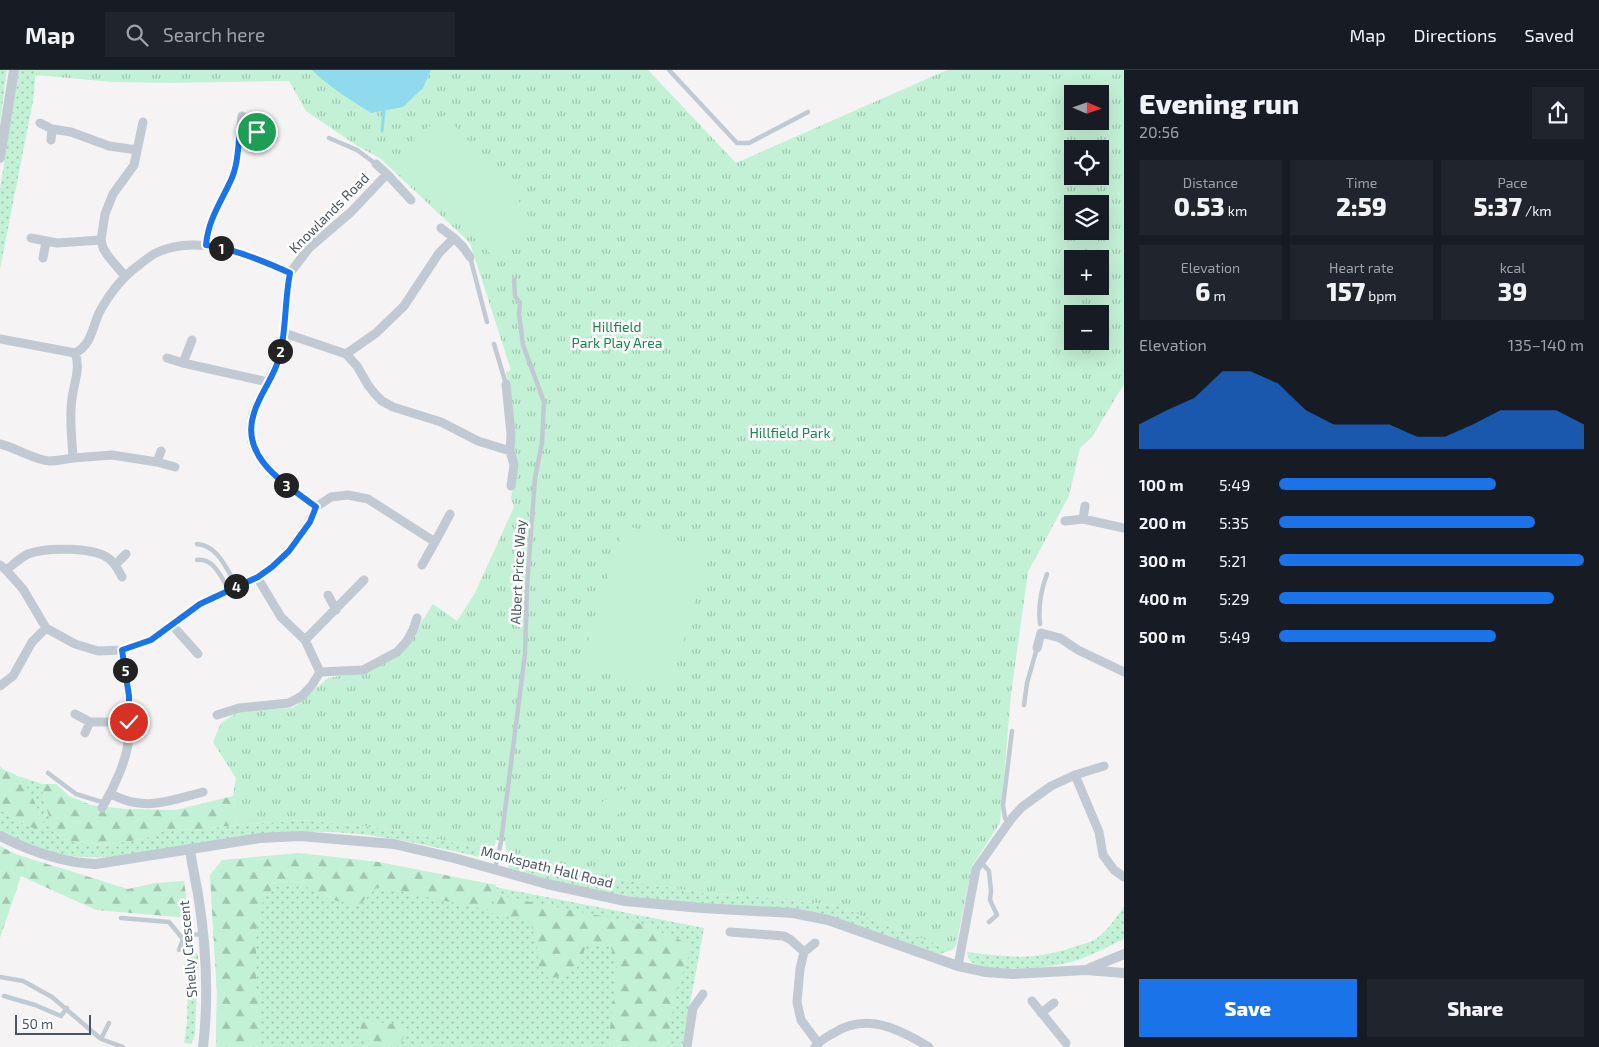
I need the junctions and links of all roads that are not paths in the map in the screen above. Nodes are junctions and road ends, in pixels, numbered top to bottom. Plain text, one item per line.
1 (14, 70) edge
2 (669, 70) edge
3 (808, 112) dead end
4 (242, 116) dead end
5 (142, 122) dead end
6 (40, 124) dead end
7 (52, 129) junction
8 (240, 130) junction
9 (257, 132) dead end
10 (329, 138) dead end
11 (51, 140) dead end
12 (137, 150) junction
13 (0, 158) edge
14 (376, 164) joint
15 (387, 174) junction
16 (411, 200) dead end
17 (441, 228) dead end
18 (30, 238) dead end
19 (454, 238) junction
20 (101, 240) junction
21 (46, 242) junction
22 (206, 245) junction
23 (43, 258) dead end
24 (470, 258) joint
25 (290, 273) junction
26 (124, 275) junction
27 (514, 279) dead end
28 (520, 303) junction
29 (526, 304) dead end
30 (487, 322) dead end
31 (284, 332) junction
32 (0, 339) edge
33 (192, 340) dead end
34 (494, 344) dead end
35 (75, 352) junction
36 (346, 354) junction
37 (167, 358) dead end
38 (183, 363) junction
39 (268, 382) junction
40 (506, 384) joint
41 (0, 444) edge
42 (161, 450) dead end
43 (510, 451) junction
44 (73, 458) junction
45 (157, 462) junction
46 (176, 467) dead end
47 (511, 486) dead end
48 (1085, 506) dead end
49 (316, 507) junction
50 (450, 514) dead end
51 (1083, 520) junction
52 (1065, 521) dead end
53 (1124, 528) edge
54 (435, 542) junction
55 (197, 544) dead end
56 (126, 554) dead end
57 (196, 560) dead end
58 (115, 564) junction
59 (422, 565) dead end
60 (3, 568) edge
61 (1047, 574) dead end
62 (122, 576) dead end
63 (258, 577) junction
64 (364, 580) dead end
65 (233, 588) junction
66 (328, 594) dead end
67 (336, 610) junction
68 (417, 618) dead end
69 (172, 625) junction
70 (46, 628) junction
71 (1040, 629) junction
72 (305, 640) junction
73 (1036, 648) joint
74 (122, 650) junction
75 (198, 654) dead end
76 (1123, 670) edge
77 (320, 672) junction
78 (0, 686) edge
79 (1024, 705) dead end
80 (75, 714) dead end
81 (216, 715) dead end
82 (90, 722) junction
83 (129, 722) junction
84 (1012, 731) dead end
85 (85, 733) dead end
86 (1104, 766) dead end
87 (48, 773) dead end
88 (1075, 775) junction
89 (203, 792) dead end
90 (110, 794) junction
91 (104, 805) joint
92 (1009, 823) junction
93 (0, 836) edge
94 (190, 849) junction
95 (981, 862) junction
96 (495, 870) junction
97 (1124, 877) edge
98 (120, 918) dead end
99 (989, 922) dead end
100 (730, 932) dead end
101 (202, 934) junction
102 (183, 939) junction
103 (815, 943) dead end
104 (179, 950) dead end
105 (804, 952) junction
106 (1124, 954) edge
107 (958, 966) junction
108 (1086, 970) junction
109 (1124, 973) edge
110 (0, 977) edge
111 (703, 994) dead end
112 (4, 996) dead end
113 (1032, 1001) dead end
114 (1054, 1003) dead end
115 (67, 1008) junction
116 (1041, 1012) junction
117 (109, 1023) dead end
118 (101, 1039) junction
119 (817, 1045) edge
120 (1066, 1046) edge
121 (123, 1047) edge
122 (203, 1047) edge
123 (687, 1047) edge
124 (929, 1047) edge

1 - 13 street
2 - 3 lane
4 - 8 street
5 - 12 street
6 - 7 street
7 - 11 street
7 - 12 street
8 - 9 street
8 - 22 street
10 - 14 lane
12 - 20 street
14 - 15 street, Knowlands Road
15 - 16 street, Knowlands Road
15 - 25 street, Knowlands Road
17 - 19 street
18 - 21 street
19 - 24 street
19 - 36 street
20 - 21 street
20 - 26 street
21 - 23 street
22 - 25 street
22 - 26 street
24 - 30 lane
25 - 31 street, Knowlands Road
26 - 35 street
27 - 28 lane, Albert Price Way
28 - 29 lane
28 - 96 lane, Albert Price Way
31 - 36 street
31 - 39 street, Knowlands Road
32 - 35 street
33 - 38 street
34 - 40 lane
35 - 44 street
36 - 43 street
37 - 38 street
38 - 39 street
39 - 49 street, Knowlands Road
40 - 43 street
41 - 44 street
42 - 45 street
43 - 47 street
44 - 45 street
45 - 46 street
48 - 51 street
49 - 54 street
49 - 63 street
50 - 54 street
51 - 52 street
51 - 53 street
54 - 59 street
55 - 65 lane
56 - 58 street
57 - 65 lane
58 - 60 street
58 - 62 street
60 - 70 street
61 - 71 lane
63 - 65 street
63 - 72 street
64 - 67 street
65 - 69 street
66 - 67 street
67 - 72 street
68 - 77 street
69 - 74 street
69 - 75 street
70 - 74 street
70 - 78 street
71 - 73 street
71 - 76 street
72 - 77 street
73 - 79 lane
74 - 83 street
77 - 81 street
80 - 82 street
82 - 83 street
82 - 85 street
83 - 90 street
84 - 92 lane
86 - 88 street
87 - 91 lane
88 - 92 street
88 - 97 street
89 - 90 street
90 - 91 street
92 - 95 street
93 - 94 street, Monkspath Hall Road
94 - 96 street, Monkspath Hall Road
94 - 101 street, Shelly Crescent
95 - 99 lane
95 - 107 street
96 - 107 street, Monkspath Hall Road
98 - 102 lane
100 - 105 street
101 - 102 lane
101 - 122 street, Shelly Crescent
102 - 104 lane
103 - 105 street
105 - 119 street
106 - 108 street, Monkspath Hall Road
107 - 108 street, Monkspath Hall Road
108 - 109 street, Monkspath Hall Road
110 - 115 lane
111 - 123 street
112 - 115 lane
113 - 116 street
114 - 116 street
115 - 118 lane
116 - 120 street
117 - 118 lane
118 - 121 lane
119 - 124 street

